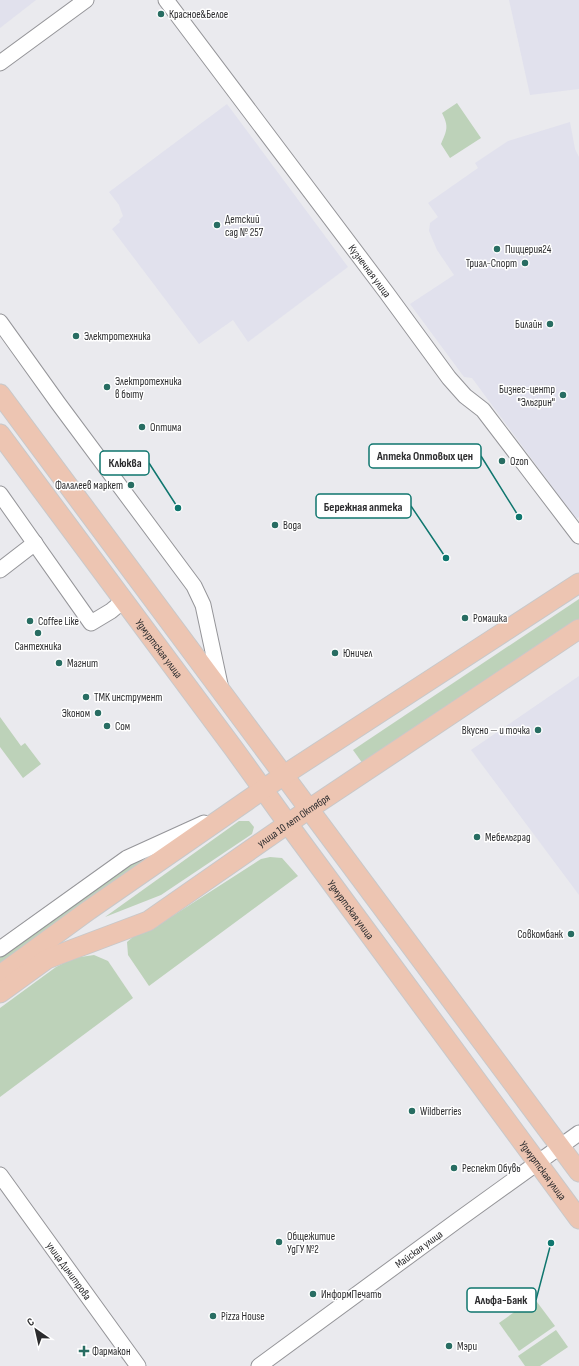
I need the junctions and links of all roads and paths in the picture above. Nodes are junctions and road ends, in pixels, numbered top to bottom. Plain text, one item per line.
1 (86, 0) edge
2 (166, 0) edge
3 (0, 63) edge
4 (0, 322) edge
5 (0, 394) edge
6 (0, 434) edge
7 (0, 494) edge
8 (579, 536) edge
9 (35, 543) junction
10 (0, 570) edge
11 (579, 583) edge
12 (123, 601) junction
13 (579, 629) edge
14 (222, 692) junction
15 (284, 775) junction
16 (263, 790) junction
17 (240, 807) junction
18 (309, 809) junction
19 (288, 824) junction
20 (0, 949) edge
21 (0, 975) edge
22 (0, 993) edge
23 (579, 1133) edge
24 (560, 1146) junction
25 (538, 1163) junction
26 (579, 1172) edge
27 (0, 1175) edge
28 (578, 1211) edge
29 (138, 1366) edge
30 (259, 1366) edge

1 - 3 street
2 - 8 street, Кузнечная улица
4 - 14 street
5 - 14 main road
6 - 12 main road, Удмуртская улица
7 - 9 street
9 - 10 street
9 - 12 street
11 - 15 main road
12 - 16 main road, Удмуртская улица
13 - 18 main road, улица 10 лет Октября
14 - 15 main road
15 - 16 main road
15 - 18 main road
16 - 17 main road
16 - 19 main road, Удмуртская улица
17 - 20 street
17 - 21 main road
18 - 19 main road, улица 10 лет Октября
18 - 24 main road
19 - 22 main road, улица 10 лет Октября
19 - 25 main road, Удмуртская улица
23 - 24 street, Майская улица
24 - 25 street, Майская улица
24 - 26 main road
25 - 28 main road, Удмуртская улица
25 - 30 street, Майская улица
27 - 29 street, улица Димитрова

